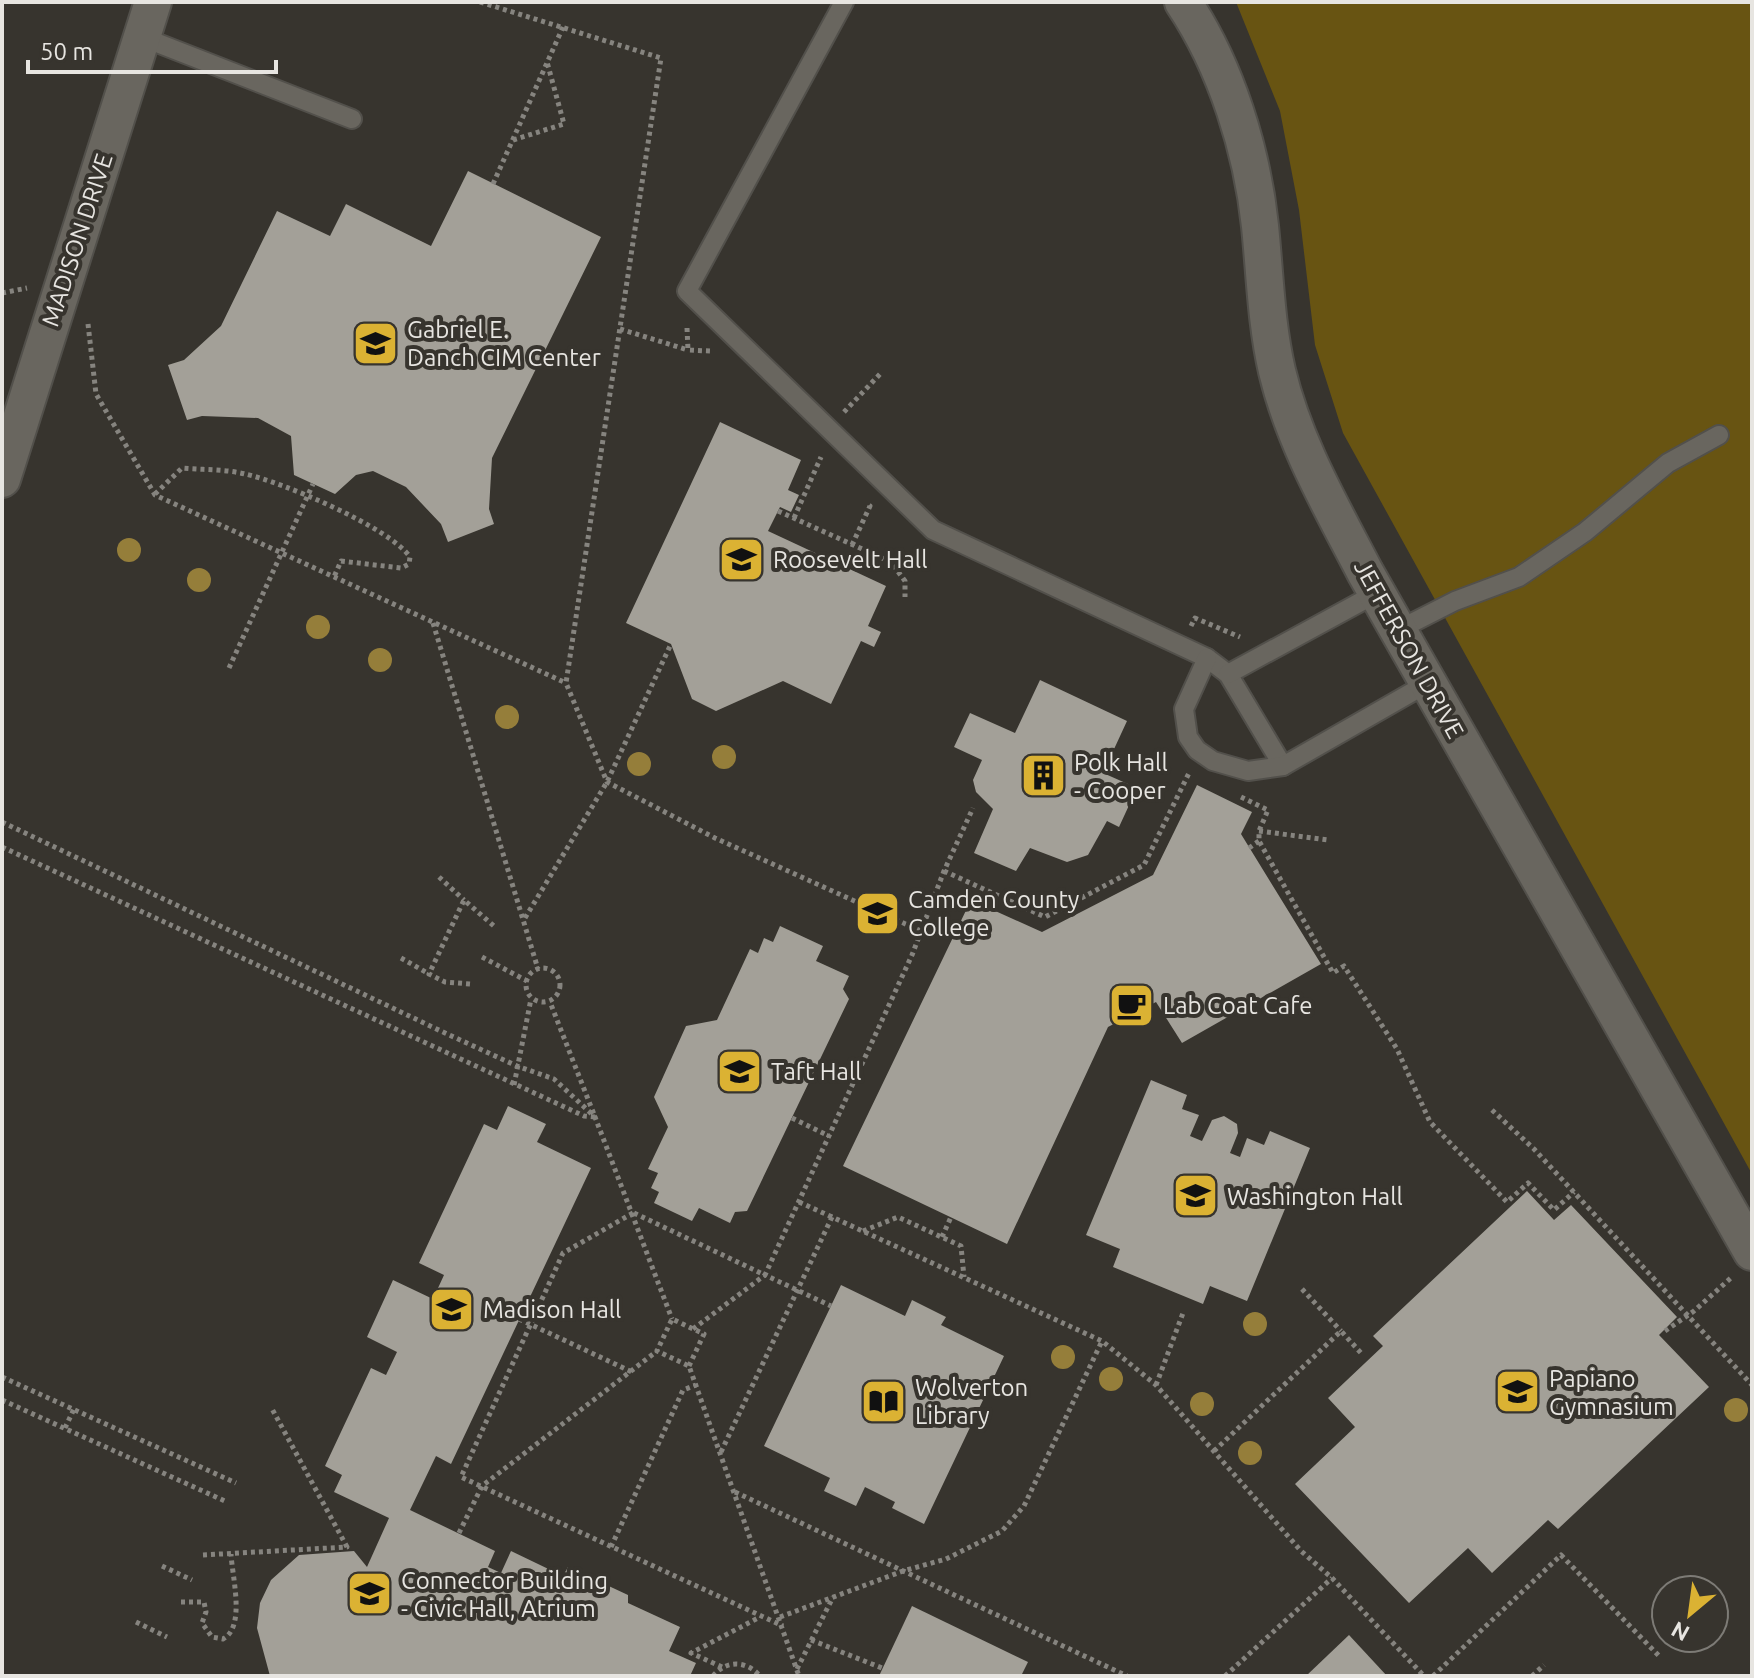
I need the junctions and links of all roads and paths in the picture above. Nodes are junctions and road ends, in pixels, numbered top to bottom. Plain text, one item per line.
1 (153, 2) edge
2 (480, 2) edge
3 (844, 2) edge
4 (1183, 2) edge
5 (563, 27) junction
6 (142, 37) junction
7 (547, 61) junction
8 (352, 119) dead end
9 (513, 140) junction
10 (493, 184) dead end
11 (87, 321) dead end
12 (619, 329) junction
13 (688, 350) dead end
14 (1719, 435) dead end
15 (2, 479) edge
16 (313, 484) dead end
17 (155, 495) junction
18 (308, 496) junction
19 (778, 511) dead end
20 (281, 552) junction
21 (334, 577) junction
22 (1377, 593) junction
23 (905, 597) dead end
24 (433, 623) junction
25 (1253, 630) dead end
26 (1398, 630) junction
27 (671, 644) dead end
28 (1179, 645) junction
29 (1207, 658) junction
30 (229, 668) dead end
31 (1228, 674) junction
32 (566, 683) junction
33 (1428, 683) junction
34 (1283, 766) junction
35 (1202, 779) dead end
36 (607, 782) junction
37 (1229, 791) dead end
38 (973, 808) dead end
39 (2, 822) edge
40 (1259, 831) junction
41 (1328, 840) dead end
42 (1259, 841) junction
43 (2, 847) edge
44 (1249, 848) dead end
45 (944, 871) junction
46 (439, 877) dead end
47 (464, 900) junction
48 (525, 918) junction
49 (495, 927) dead end
50 (921, 931) junction
51 (482, 957) dead end
52 (401, 958) dead end
53 (538, 969) junction
54 (429, 974) junction
55 (527, 981) junction
56 (470, 984) dead end
57 (532, 998) junction
58 (550, 1002) junction
59 (517, 1066) junction
60 (514, 1085) junction
61 (1492, 1110) dead end
62 (595, 1117) junction
63 (792, 1118) dead end
64 (829, 1136) junction
65 (1574, 1192) junction
66 (799, 1202) junction
67 (633, 1213) junction
68 (832, 1217) junction
69 (951, 1217) dead end
70 (862, 1231) junction
71 (942, 1237) junction
72 (1745, 1261) edge
73 (765, 1275) junction
74 (964, 1278) junction
75 (1302, 1289) dead end
76 (798, 1291) junction
77 (831, 1306) dead end
78 (1183, 1313) dead end
79 (1686, 1313) junction
80 (519, 1319) dead end
81 (672, 1319) junction
82 (531, 1324) junction
83 (693, 1329) junction
84 (1341, 1331) junction
85 (1665, 1331) dead end
86 (1102, 1341) junction
87 (657, 1351) junction
88 (1361, 1353) dead end
89 (689, 1366) junction
90 (632, 1372) junction
91 (2, 1377) edge
92 (696, 1385) junction
93 (1156, 1385) junction
94 (1752, 1385) edge
95 (2, 1400) edge
96 (271, 1407) dead end
97 (74, 1409) junction
98 (65, 1428) junction
99 (1214, 1451) junction
100 (721, 1452) junction
101 (236, 1483) dead end
102 (482, 1486) junction
103 (735, 1492) junction
104 (227, 1502) dead end
105 (459, 1533) dead end
106 (611, 1547) junction
107 (231, 1554) junction
108 (203, 1555) dead end
109 (162, 1566) dead end
110 (903, 1571) junction
111 (1332, 1578) junction
112 (192, 1580) dead end
113 (833, 1597) junction
114 (181, 1602) dead end
115 (761, 1616) junction
116 (780, 1617) junction
117 (136, 1622) dead end
118 (783, 1626) junction
119 (167, 1637) dead end
120 (811, 1640) junction
121 (1660, 1657) dead end
122 (1544, 1665) dead end
123 (722, 1667) junction
124 (882, 1668) dead end
125 (798, 1673) edge
126 (713, 1676) edge
127 (760, 1676) edge
128 (1127, 1676) edge
129 (1225, 1676) edge
130 (1424, 1676) edge
131 (1433, 1676) edge
132 (1532, 1676) edge

1 - 6 street, MADISON DRIVE
2 - 5 path
3 - 28 lane
4 - 22 street, JEFFERSON DRIVE
5 - 7 path
5 - 12 path
6 - 8 lane
6 - 15 street, MADISON DRIVE
7 - 9 path
7 - 9 path
9 - 10 path
11 - 17 path
12 - 13 path
12 - 32 path
14 - 26 lane
16 - 18 path
17 - 18 path
17 - 20 path
18 - 20 path
18 - 21 path
19 - 23 path
20 - 21 path
20 - 30 path
21 - 24 path
22 - 26 street, JEFFERSON DRIVE
22 - 31 lane
24 - 32 path
24 - 48 path
25 - 28 path
26 - 33 street, JEFFERSON DRIVE
27 - 36 path
28 - 29 lane
29 - 31 lane
29 - 34 lane
31 - 34 lane
32 - 36 path
33 - 34 lane
33 - 72 street, JEFFERSON DRIVE
35 - 45 path
36 - 48 path
36 - 50 path
37 - 40 path
38 - 45 path
39 - 59 path
40 - 41 path
40 - 42 path
42 - 44 path
42 - 65 path
43 - 60 path
45 - 50 path
46 - 47 path
47 - 49 path
47 - 54 path
48 - 53 path
50 - 64 path
51 - 55 path
52 - 54 path
53 - 55 path
53 - 58 path
54 - 56 path
55 - 57 path
57 - 58 path
57 - 59 path
58 - 62 path
59 - 60 path
59 - 62 path
60 - 62 path
61 - 65 path
62 - 67 path
63 - 64 path
64 - 66 path
65 - 79 path
66 - 68 path
66 - 73 path
67 - 73 path
67 - 81 path
67 - 82 path
68 - 70 path
68 - 76 path
69 - 71 path
70 - 71 path
70 - 74 path
71 - 74 path
72 - 79 path
73 - 76 path
73 - 83 path
74 - 86 path
75 - 84 path
76 - 77 path
76 - 100 path
78 - 93 path
79 - 85 path
79 - 94 path
80 - 82 path
81 - 83 path
81 - 87 path
82 - 90 path
82 - 102 path
83 - 89 path
84 - 88 path
84 - 99 path
86 - 93 path
86 - 110 path
87 - 89 path
87 - 90 path
89 - 92 path
90 - 102 path
91 - 97 path
92 - 100 path
92 - 106 path
93 - 99 path
95 - 98 path
96 - 107 path
97 - 98 path
97 - 101 path
98 - 104 path
99 - 111 path
100 - 103 path
102 - 105 path
102 - 106 path
103 - 110 path
103 - 116 path
106 - 115 path
107 - 108 path
107 - 114 path
109 - 112 path
110 - 113 path
110 - 128 path
111 - 129 path
111 - 130 path
113 - 116 path
113 - 120 path
115 - 118 path
115 - 123 path
116 - 118 path
117 - 119 path
118 - 125 path
120 - 124 path
120 - 125 path
121 - 131 path
122 - 132 path
123 - 126 path
123 - 127 path

